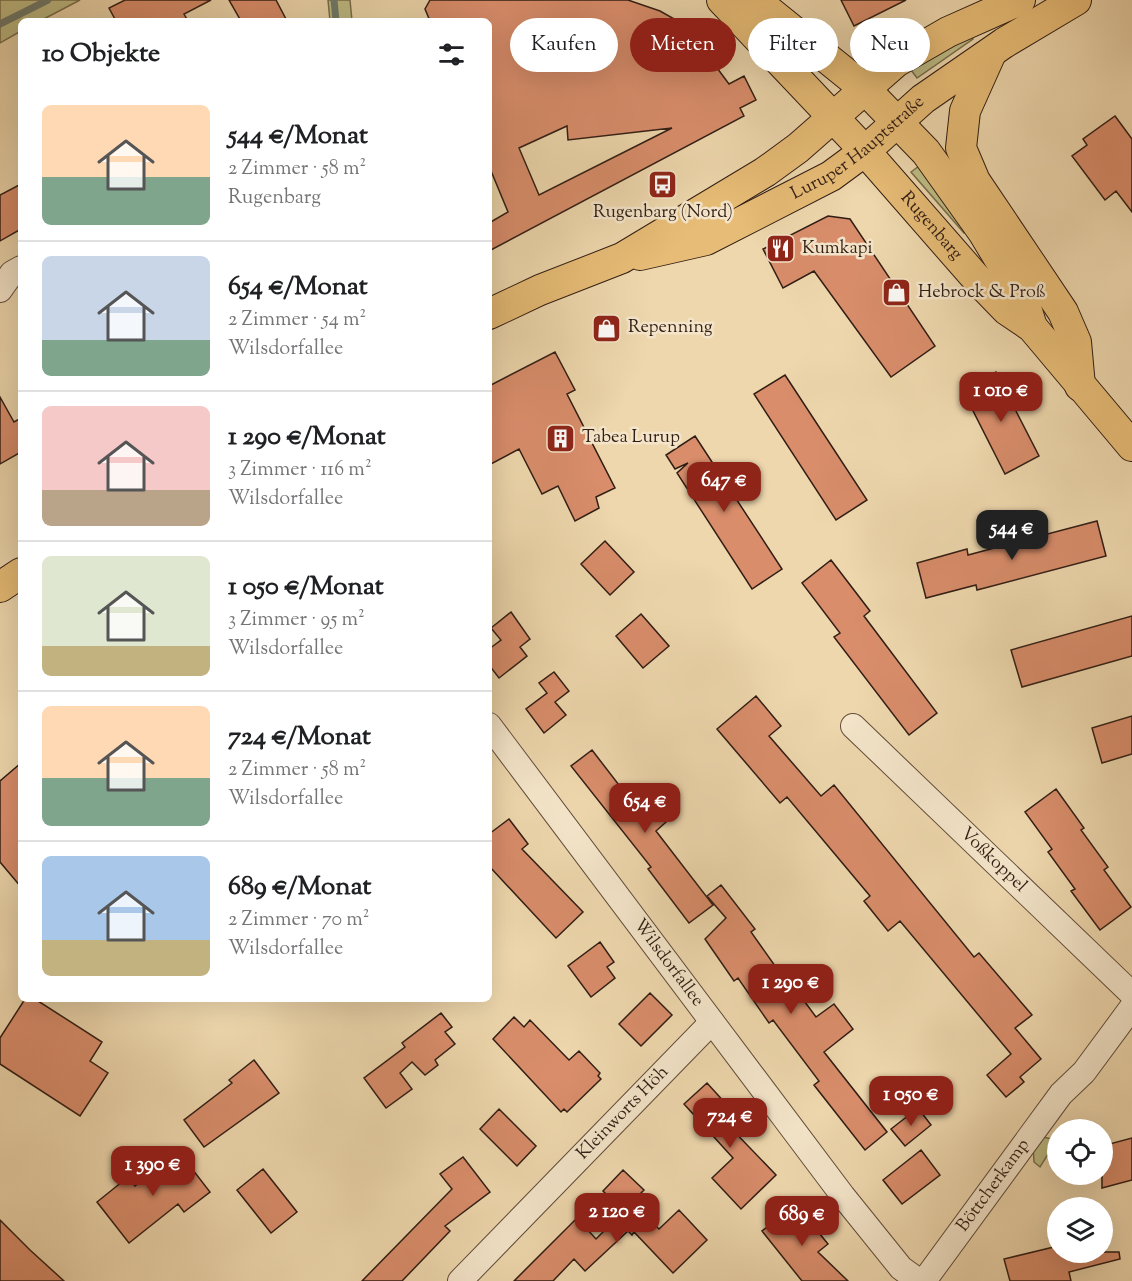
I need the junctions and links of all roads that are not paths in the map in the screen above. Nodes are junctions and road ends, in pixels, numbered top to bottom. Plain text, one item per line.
1 (722, 0) edge
2 (756, 0) edge
3 (1020, 0) edge
4 (1076, 0) edge
5 (778, 18) edge
6 (991, 53) junction
7 (838, 67) edge
8 (838, 70) edge
9 (869, 93) junction
10 (923, 99) junction
11 (898, 122) junction
12 (850, 135) junction
13 (888, 177) junction
14 (622, 258) junction
15 (18, 270) edge
16 (0, 291) edge
17 (492, 313) edge
18 (1032, 327) junction
19 (1080, 386) junction
20 (1132, 446) edge
21 (18, 575) edge
22 (0, 586) edge
23 (853, 726) dead end
24 (492, 729) edge
25 (1132, 994) edge
26 (1132, 1008) edge
27 (712, 1022) junction
28 (460, 1281) edge
29 (919, 1281) edge
30 (924, 1281) edge

1 - 12 main road, Rugenbarg
2 - 5 main road, Rugenbarg
3 - 9 main road, Luruper Hauptstraße
4 - 6 main road, Luruper Hauptstraße
6 - 10 main road, Luruper Hauptstraße
6 - 19 main road
7 - 9 main road, Rugenbarg
8 - 12 main road
9 - 10 main road
9 - 11 main road, Rugenbarg
9 - 12 main road, Luruper Hauptstraße
10 - 11 main road, Luruper Hauptstraße
11 - 12 main road, Luruper Hauptstraße
11 - 13 main road
11 - 18 main road, Rugenbarg
12 - 13 main road, Rugenbarg
12 - 14 main road, Luruper Hauptstraße
12 - 14 main road, Luruper Hauptstraße
13 - 18 main road, Rugenbarg
14 - 17 main road, Luruper Hauptstraße
15 - 16 street
18 - 19 main road, Rugenbarg
19 - 20 main road, Rugenbarg
21 - 22 main road
23 - 25 street, Voßkoppel
24 - 27 street, Wilsdorfallee
26 - 30 street, Böttcherkamp
27 - 28 street, Kleinworts Höh
27 - 29 street, Wilsdorfallee

